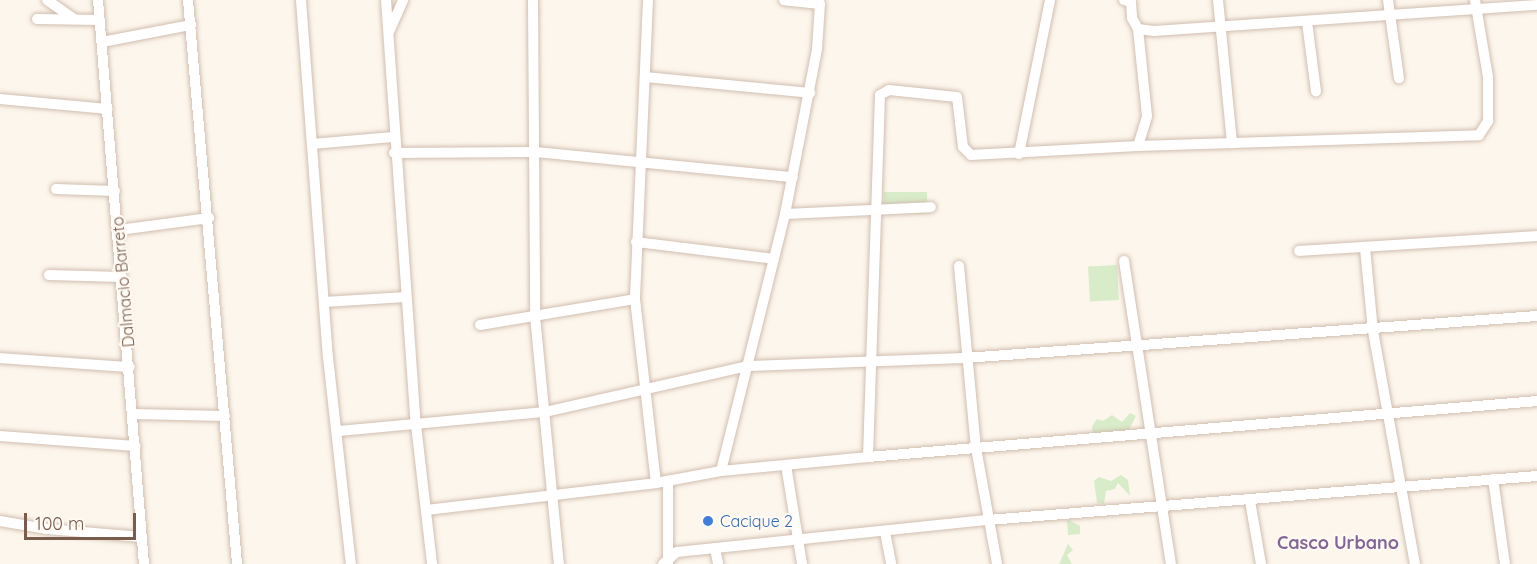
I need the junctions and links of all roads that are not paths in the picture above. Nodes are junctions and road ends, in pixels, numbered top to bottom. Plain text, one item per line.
1 (47, 0) edge
2 (98, 0) edge
3 (188, 0) edge
4 (301, 0) edge
5 (386, 0) edge
6 (403, 0) edge
7 (533, 0) edge
8 (648, 0) edge
9 (784, 0) edge
10 (1050, 0) edge
11 (1218, 0) edge
12 (1388, 0) edge
13 (1129, 1) edge
14 (1476, 4) edge
15 (1537, 5) edge
16 (1390, 15) junction
17 (37, 19) dead end
18 (75, 19) junction
19 (100, 20) junction
20 (1307, 22) junction
21 (191, 25) junction
22 (1220, 28) junction
23 (1138, 29) junction
24 (389, 32) junction
25 (102, 42) junction
26 (645, 77) junction
27 (1399, 78) dead end
28 (1316, 91) dead end
29 (810, 93) junction
30 (0, 99) edge
31 (108, 109) junction
32 (393, 137) junction
33 (1232, 142) junction
34 (312, 144) junction
35 (1138, 146) junction
36 (536, 152) junction
37 (394, 153) junction
38 (1019, 154) junction
39 (642, 162) junction
40 (793, 177) junction
41 (56, 189) dead end
42 (115, 191) junction
43 (931, 207) dead end
44 (874, 209) junction
45 (785, 214) junction
46 (209, 218) junction
47 (119, 230) junction
48 (1537, 236) edge
49 (636, 242) junction
50 (1365, 248) junction
51 (1299, 251) dead end
52 (774, 259) junction
53 (1124, 261) dead end
54 (959, 266) dead end
55 (49, 275) dead end
56 (122, 277) junction
57 (406, 297) junction
58 (635, 299) junction
59 (324, 303) junction
60 (535, 316) junction
61 (1537, 316) edge
62 (480, 325) dead end
63 (1372, 331) junction
64 (1135, 347) junction
65 (0, 358) edge
66 (965, 358) junction
67 (870, 359) junction
68 (748, 366) junction
69 (130, 367) junction
70 (645, 391) junction
71 (1537, 401) edge
72 (545, 412) junction
73 (1387, 413) junction
74 (132, 414) junction
75 (225, 416) junction
76 (416, 425) junction
77 (339, 431) junction
78 (1148, 432) junction
79 (0, 436) edge
80 (135, 446) junction
81 (976, 448) junction
82 (868, 457) junction
83 (786, 465) junction
84 (721, 471) junction
85 (1537, 476) edge
86 (1493, 478) junction
87 (668, 482) junction
88 (656, 483) junction
89 (1400, 485) junction
90 (552, 498) junction
91 (1250, 501) junction
92 (1162, 506) junction
93 (427, 510) junction
94 (988, 520) junction
95 (0, 521) edge
96 (885, 532) junction
97 (142, 537) junction
98 (797, 540) junction
99 (715, 548) junction
100 (666, 563) edge
101 (144, 564) edge
102 (237, 564) edge
103 (348, 564) edge
104 (432, 564) edge
105 (559, 564) edge
106 (718, 564) edge
107 (802, 564) edge
108 (891, 564) edge
109 (997, 564) edge
110 (1171, 564) edge
111 (1261, 564) edge
112 (1415, 564) edge
113 (1505, 564) edge

1 - 18 street
2 - 19 street, Dalmacio Barreto
3 - 21 street
4 - 34 street
5 - 24 street
6 - 24 street
7 - 36 street
8 - 26 street
9 - 29 street
10 - 38 street
11 - 22 street
12 - 16 street
13 - 23 street
14 - 15 street
14 - 16 street
14 - 33 street
16 - 20 street
16 - 27 street
17 - 18 street
18 - 19 street
19 - 25 street, Dalmacio Barreto
20 - 22 street
20 - 28 street
21 - 25 street
21 - 46 street
22 - 23 street
22 - 33 street
23 - 35 street
24 - 32 street
25 - 31 street, Dalmacio Barreto
26 - 29 street
26 - 39 street
29 - 40 street
30 - 31 street
31 - 42 street, Dalmacio Barreto
32 - 34 street
32 - 37 street
33 - 35 street
34 - 59 street
35 - 38 street
36 - 37 street
36 - 39 street
36 - 60 street
37 - 57 street
38 - 44 street
39 - 40 street
39 - 49 street
40 - 45 street
41 - 42 street
42 - 47 street, Dalmacio Barreto
43 - 44 street
44 - 45 street
44 - 67 street
45 - 52 street
46 - 47 street
46 - 75 street
47 - 56 street, Dalmacio Barreto
48 - 50 street
49 - 52 street
49 - 58 street
50 - 51 street
50 - 63 street
52 - 68 street
53 - 64 street
54 - 66 street
55 - 56 street
56 - 69 street, Dalmacio Barreto
57 - 59 street
57 - 76 street
58 - 60 street
58 - 70 street
59 - 77 street
60 - 62 street
60 - 72 street
61 - 63 street
63 - 64 street
63 - 73 street
64 - 66 street
64 - 78 street
65 - 69 street
66 - 67 street
66 - 81 street
67 - 68 street
67 - 82 street
68 - 70 street
68 - 84 street
69 - 74 street, Dalmacio Barreto
70 - 72 street
70 - 88 street
71 - 73 street
72 - 76 street
72 - 90 street
73 - 78 street
73 - 89 street
74 - 75 street
74 - 80 street, Dalmacio Barreto
75 - 102 street
76 - 77 street
76 - 93 street
77 - 103 street
78 - 81 street
78 - 92 street
79 - 80 street
80 - 97 street, Dalmacio Barreto
81 - 82 street
81 - 94 street
82 - 83 street
83 - 84 street
83 - 98 street
84 - 87 street
85 - 86 street
86 - 89 street
86 - 113 street
87 - 88 street
87 - 100 street
88 - 90 street
89 - 91 street
89 - 112 street
90 - 93 street
90 - 105 street
91 - 92 street
91 - 111 street
92 - 94 street
92 - 110 street
93 - 104 street
94 - 96 street
94 - 109 street
95 - 97 street
96 - 98 street
96 - 108 street
97 - 101 street, Dalmacio Barreto
98 - 99 street
98 - 107 street
99 - 100 street
99 - 106 street

